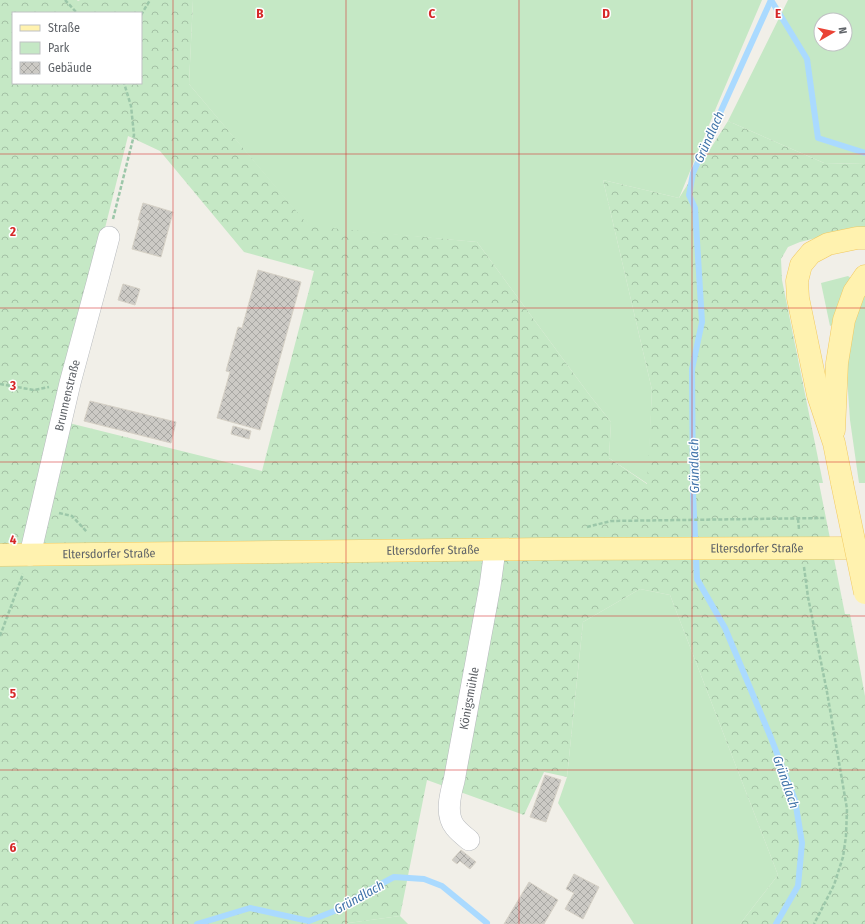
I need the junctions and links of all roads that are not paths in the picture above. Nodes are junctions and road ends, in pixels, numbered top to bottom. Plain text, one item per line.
1 (109, 237) road end
2 (865, 238) edge
3 (865, 276) edge
4 (834, 443) junction
5 (865, 548) edge
6 (495, 550) junction
7 (0, 555) edge
8 (30, 555) junction
9 (865, 593) edge
10 (469, 840) dead end

1 - 8 lane, Brunnenstraße
2 - 4 main road
3 - 4 main road
4 - 9 main road, bridge
5 - 6 main road, Eltersdorfer Straße
6 - 8 main road, Eltersdorfer Straße
6 - 10 lane, Königsmühle
7 - 8 main road, Eltersdorfer Straße

